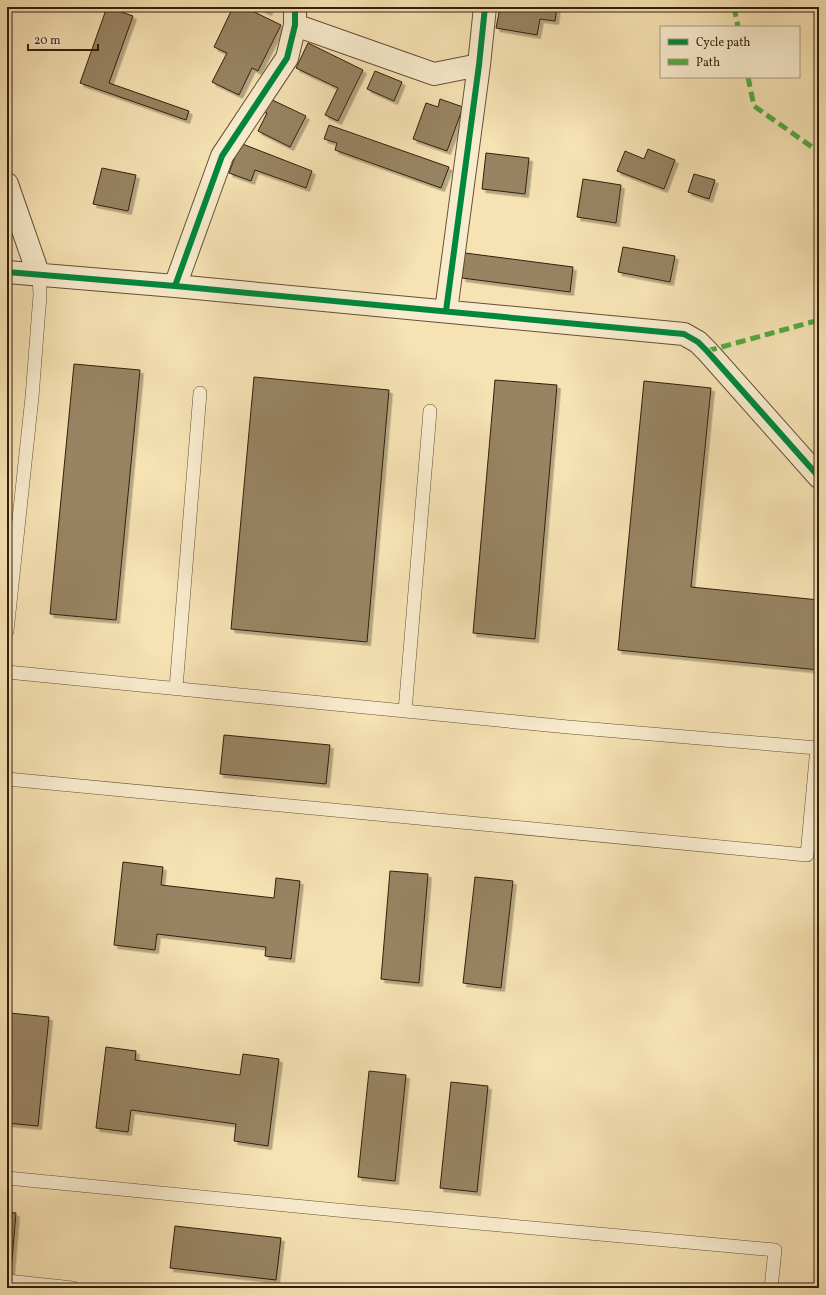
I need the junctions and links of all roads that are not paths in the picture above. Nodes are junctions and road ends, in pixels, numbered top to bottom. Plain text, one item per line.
1 (485, 7) edge
2 (295, 16) edge
3 (479, 65) junction
4 (7, 184) edge
5 (7, 272) edge
6 (39, 276) junction
7 (175, 286) junction
8 (446, 311) junction
9 (200, 393) dead end
10 (430, 411) dead end
11 (819, 477) edge
12 (7, 631) edge
13 (7, 672) edge
14 (176, 688) junction
15 (405, 710) junction
16 (7, 779) edge
17 (7, 1178) edge
18 (7, 1281) edge
19 (74, 1288) edge
20 (771, 1288) edge

1 - 3 street
2 - 3 street
2 - 7 street
3 - 8 street
4 - 6 street
5 - 6 street
6 - 7 street
6 - 12 lane
7 - 8 street
8 - 11 street
9 - 14 lane
10 - 15 lane
13 - 14 lane
14 - 15 lane
15 - 16 lane
17 - 20 lane
18 - 19 lane

